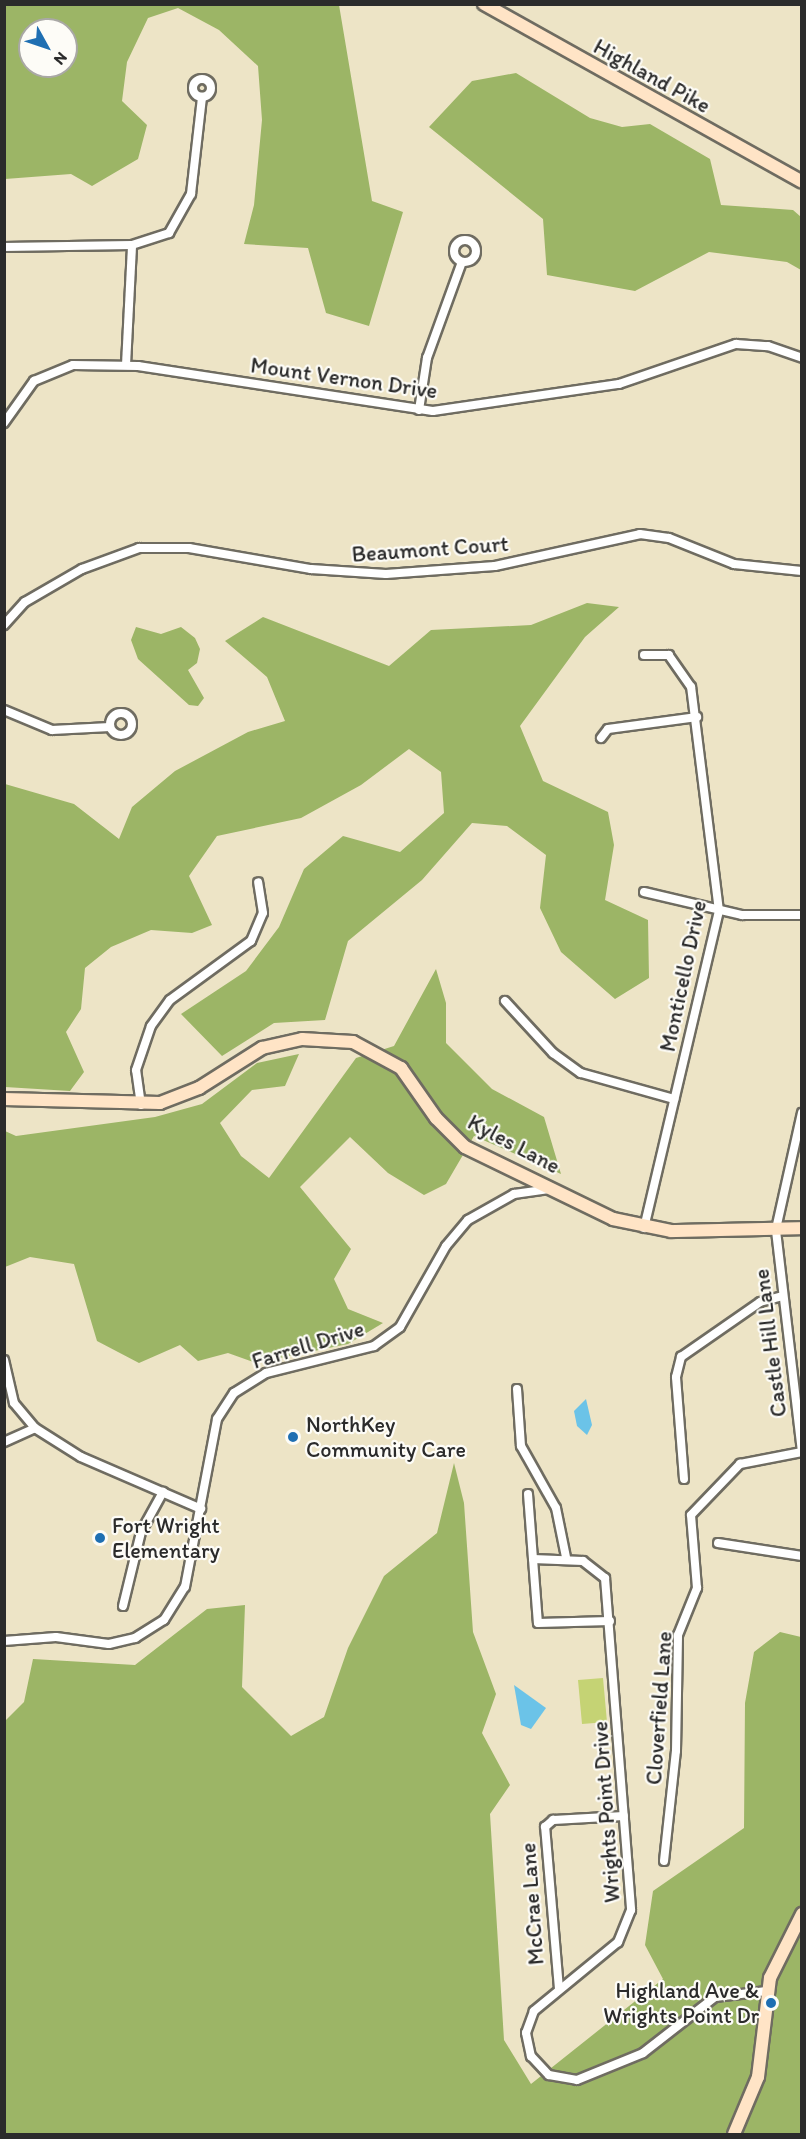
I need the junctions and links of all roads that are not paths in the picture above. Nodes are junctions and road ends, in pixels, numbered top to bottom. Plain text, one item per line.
1 (484, 4) edge
2 (202, 97) dead end
3 (801, 182) edge
4 (132, 245) junction
5 (4, 247) edge
6 (462, 262) dead end
7 (801, 358) edge
8 (126, 365) junction
9 (419, 410) junction
10 (4, 423) edge
11 (801, 571) edge
12 (4, 625) edge
13 (644, 655) dead end
14 (4, 710) edge
15 (697, 717) junction
16 (110, 727) dead end
17 (601, 738) dead end
18 (258, 882) dead end
19 (644, 892) dead end
20 (719, 911) junction
21 (801, 915) edge
22 (505, 1001) dead end
23 (4, 1100) edge
24 (674, 1100) junction
25 (141, 1105) junction
26 (801, 1113) edge
27 (555, 1189) junction
28 (644, 1228) junction
29 (801, 1228) edge
30 (776, 1229) junction
31 (782, 1296) junction
32 (4, 1360) edge
33 (517, 1389) dead end
34 (35, 1428) junction
35 (4, 1442) edge
36 (801, 1452) edge
37 (684, 1479) dead end
38 (164, 1492) junction
39 (528, 1494) dead end
40 (201, 1509) junction
41 (717, 1543) dead end
42 (801, 1556) edge
43 (566, 1557) junction
44 (533, 1559) junction
45 (123, 1606) dead end
46 (610, 1621) junction
47 (4, 1641) edge
48 (624, 1816) junction
49 (664, 1861) dead end
50 (801, 1914) edge
51 (559, 1989) junction
52 (767, 1990) junction
53 (734, 2134) edge

1 - 3 main road, Highland Pike
2 - 4 street
4 - 5 street
4 - 8 street
6 - 9 street
7 - 9 street, Mount Vernon Drive
8 - 9 street, Mount Vernon Drive
8 - 10 street, Mount Vernon Drive
11 - 12 street, Beaumont Court
13 - 15 street, Monticello Drive
14 - 16 street
15 - 17 street
15 - 20 street, Monticello Drive
18 - 25 street
19 - 20 street
20 - 21 street
20 - 24 street, Monticello Drive
22 - 24 street
23 - 25 main road, Kyles Lane
24 - 28 street, Monticello Drive
25 - 27 main road, Kyles Lane
26 - 30 street
27 - 28 main road, Kyles Lane
27 - 40 street, Farrell Drive
28 - 30 main road, Kyles Lane
29 - 30 main road, Kyles Lane
30 - 31 street, Castle Hill Lane
31 - 36 street, Castle Hill Lane
31 - 37 street
32 - 34 street
33 - 43 street
34 - 35 street
34 - 38 street
36 - 49 street, Cloverfield Lane
38 - 40 street
38 - 45 street
39 - 44 street
40 - 47 street, Farrell Drive
41 - 42 street
43 - 44 street, Wrights Point Drive
43 - 46 street, Wrights Point Drive
44 - 46 street
46 - 48 street, Wrights Point Drive
48 - 51 street, Wrights Point Drive
48 - 51 street, McCrae Lane
50 - 52 main road
51 - 52 street, Wrights Point Drive
52 - 53 main road

